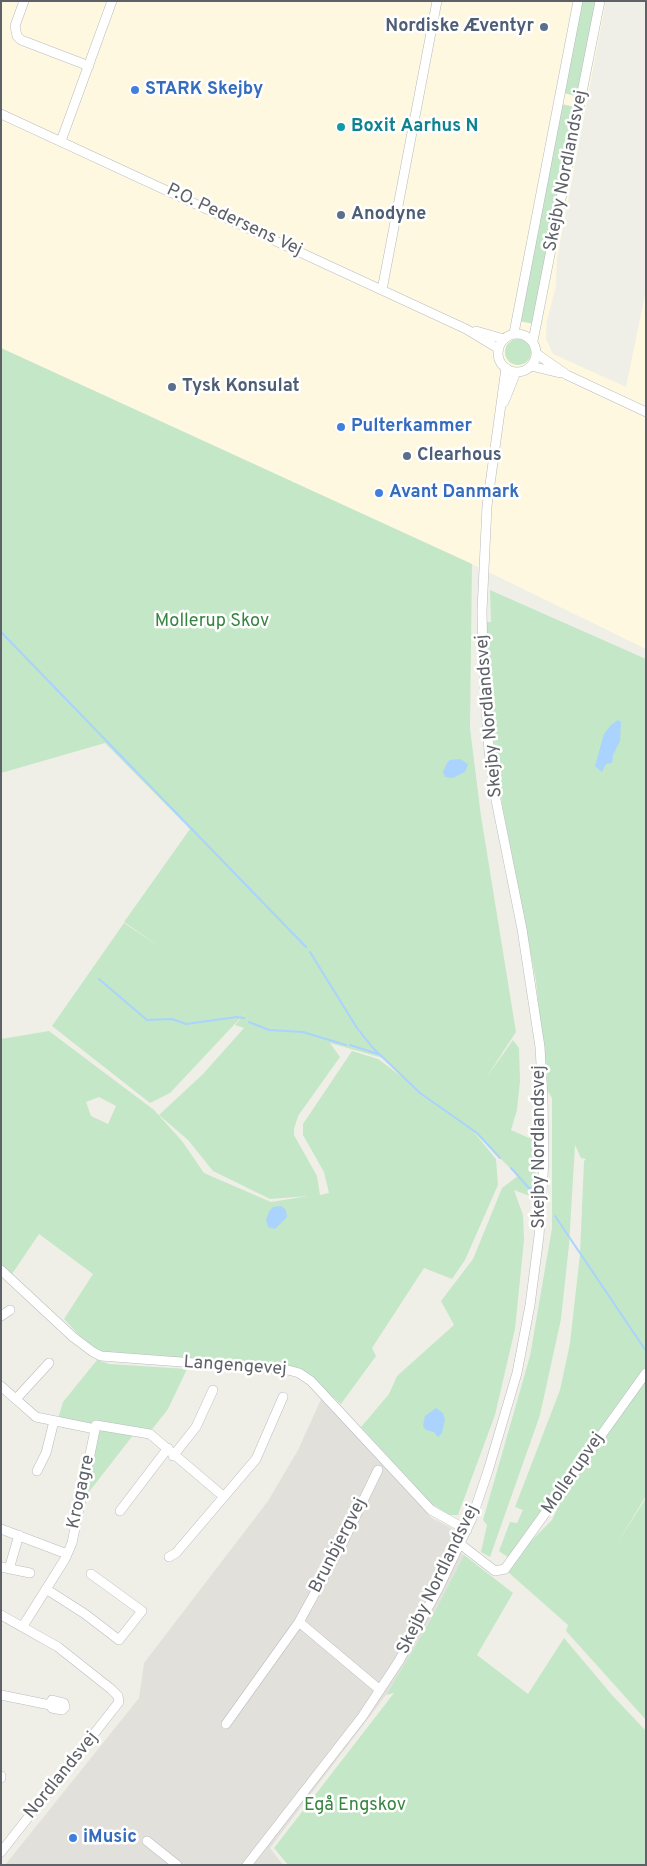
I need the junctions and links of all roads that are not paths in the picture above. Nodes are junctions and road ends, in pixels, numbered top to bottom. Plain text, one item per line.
1 (24, 1) edge
2 (112, 1) edge
3 (438, 1) edge
4 (578, 1) edge
5 (600, 1) edge
6 (88, 66) junction
7 (1, 114) edge
8 (61, 141) junction
9 (382, 290) junction
10 (466, 329) junction
11 (514, 333) junction
12 (504, 339) junction
13 (533, 341) junction
14 (499, 349) junction
15 (536, 354) junction
16 (532, 366) junction
17 (506, 368) junction
18 (516, 372) junction
19 (567, 375) junction
20 (646, 412) edge
21 (498, 416) junction
22 (1, 1270) edge
23 (10, 1310) dead end
24 (1, 1316) edge
25 (49, 1363) dead end
26 (646, 1374) edge
27 (212, 1390) dead end
28 (3, 1392) edge
29 (283, 1397) dead end
30 (16, 1400) junction
31 (54, 1421) junction
32 (95, 1430) junction
33 (170, 1452) junction
34 (378, 1470) dead end
35 (37, 1471) dead end
36 (223, 1496) junction
37 (120, 1511) dead end
38 (1, 1529) edge
39 (467, 1530) junction
40 (19, 1535) junction
41 (460, 1544) junction
42 (67, 1554) junction
43 (170, 1557) dead end
44 (5, 1568) edge
45 (30, 1573) dead end
46 (91, 1574) dead end
47 (46, 1590) junction
48 (1, 1615) edge
49 (299, 1622) junction
50 (23, 1626) junction
51 (380, 1690) junction
52 (1, 1695) edge
53 (50, 1705) dead end
54 (226, 1724) dead end
55 (147, 1841) dead end
56 (1, 1852) edge
57 (177, 1865) edge
58 (247, 1865) edge

1 - 6 street
2 - 6 street
3 - 9 street
4 - 11 street, Skejby Nordlandsvej
5 - 13 street, Skejby Nordlandsvej
6 - 8 street
7 - 8 street, P.O. Pedersens Vej
8 - 9 street, P.O. Pedersens Vej
9 - 10 street, P.O. Pedersens Vej
10 - 12 street, P.O. Pedersens Vej
10 - 14 street, P.O. Pedersens Vej
11 - 12 street
11 - 13 street
12 - 14 street
13 - 15 street
14 - 17 street
15 - 16 street
15 - 19 street
16 - 18 street
16 - 19 street
17 - 18 street
17 - 21 street, Skejby Nordlandsvej
18 - 21 street, Skejby Nordlandsvej
19 - 20 street
21 - 39 street, Skejby Nordlandsvej
22 - 39 street, Langengevej
23 - 24 street
25 - 30 street
26 - 41 street, Mollerupvej
27 - 33 street
28 - 30 street
29 - 36 street
30 - 31 street
31 - 32 street
31 - 35 street
32 - 33 street
32 - 42 street, Krogagre
33 - 36 street
33 - 37 street
34 - 49 street, Brunbjergvej
36 - 43 street
38 - 40 street, Krogagre
39 - 41 street, Skejby Nordlandsvej
40 - 42 street, Krogagre
40 - 44 street
41 - 51 street, Skejby Nordlandsvej
42 - 47 street, Krogagre
44 - 45 street
46 - 47 street
47 - 50 street, Krogagre
48 - 50 street
49 - 51 street
49 - 54 street, Brunbjergvej
50 - 56 street, Nordlandsvej
51 - 58 street, Skejby Nordlandsvej
52 - 53 street
55 - 57 street

